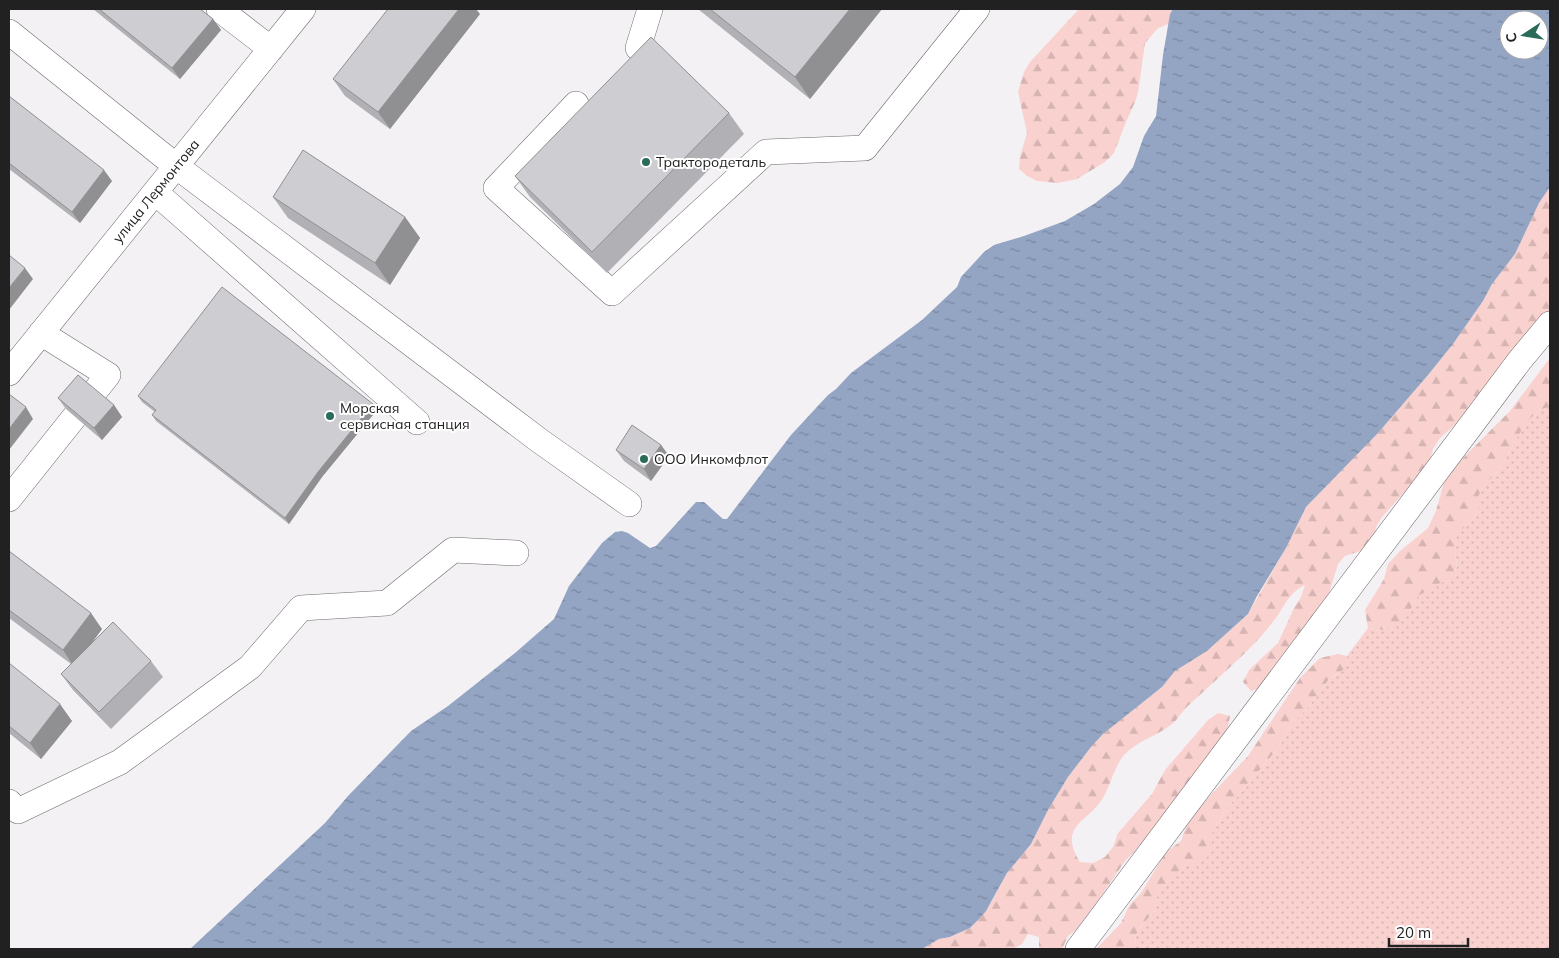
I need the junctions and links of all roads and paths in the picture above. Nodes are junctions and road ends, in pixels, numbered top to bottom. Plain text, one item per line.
1 (219, 9) edge
2 (303, 9) edge
3 (650, 9) edge
4 (977, 9) edge
5 (9, 32) edge
6 (638, 48) edge
7 (271, 49) junction
8 (576, 104) dead end
9 (176, 166) junction
10 (156, 192) junction
11 (1550, 324) edge
12 (41, 333) junction
13 (9, 373) edge
14 (417, 422) dead end
15 (9, 499) edge
16 (628, 504) dead end
17 (516, 553) dead end
18 (9, 802) edge
19 (1078, 949) edge

1 - 7 street
2 - 7 street, улица Лермонтова
3 - 6 street
4 - 8 street
5 - 9 street
7 - 9 street, улица Лермонтова
9 - 10 street, улица Лермонтова
9 - 16 street
10 - 12 street, улица Лермонтова
10 - 14 street
11 - 19 street
12 - 13 street, улица Лермонтова
12 - 15 street
17 - 18 street

